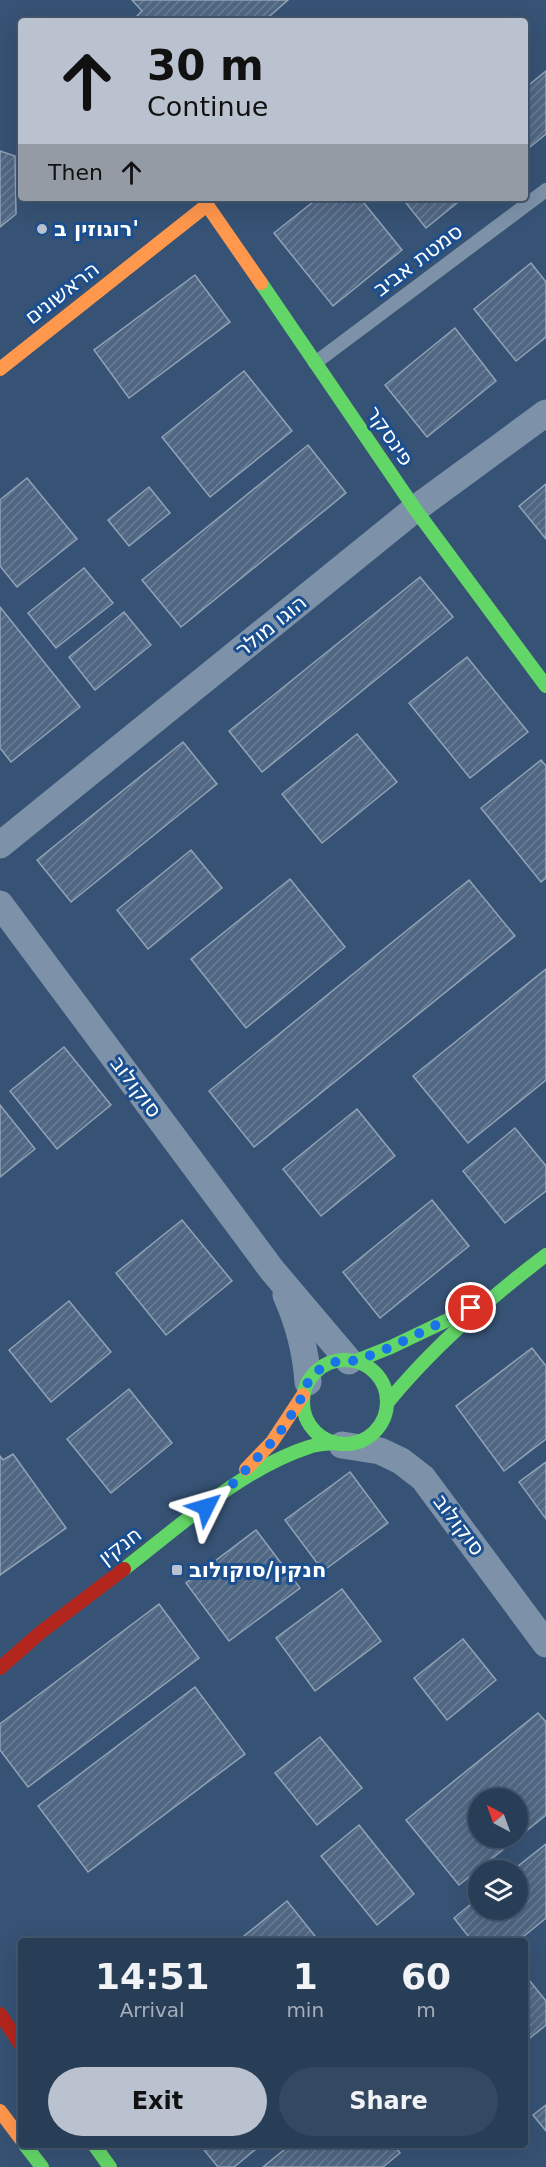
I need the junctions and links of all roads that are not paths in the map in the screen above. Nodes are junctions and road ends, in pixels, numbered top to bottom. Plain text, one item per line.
1 (546, 190) edge
2 (207, 205) joint
3 (315, 363) junction
4 (0, 369) edge
5 (546, 413) edge
6 (415, 509) junction
7 (546, 686) edge
8 (0, 845) edge
9 (0, 904) edge
10 (546, 1255) edge
11 (272, 1270) junction
12 (487, 1300) junction
13 (352, 1361) junction
14 (306, 1389) junction
15 (388, 1402) junction
16 (339, 1444) junction
17 (224, 1493) junction
18 (41, 1632) junction
19 (546, 1644) edge
20 (0, 1650) edge
21 (0, 1668) edge
22 (0, 2014) edge
23 (18, 2040) edge
24 (0, 2111) edge
25 (18, 2135) edge
26 (27, 2148) edge
27 (96, 2148) edge
28 (42, 2167) edge
29 (110, 2167) edge

1 - 3 lane, סמטת אביב
2 - 3 street, פינסקר
2 - 4 street, הראשונים
3 - 6 street, פינסקר
5 - 6 street, הוגו מולר
6 - 7 street, פינסקר
6 - 8 street, הוגו מולר
9 - 11 street, סוקולוב
10 - 12 street
11 - 13 street, סוקולוב
11 - 14 street, סוקולוב
12 - 13 street
12 - 15 street
13 - 14 street
13 - 15 street
14 - 16 street
14 - 17 street, חנקין
15 - 16 street
16 - 17 street, חנקין
16 - 19 street, סוקולוב
17 - 18 street, חנקין
18 - 20 street, חנקין
18 - 21 street, חנקין
22 - 23 street
24 - 25 street
26 - 28 street
27 - 29 street

